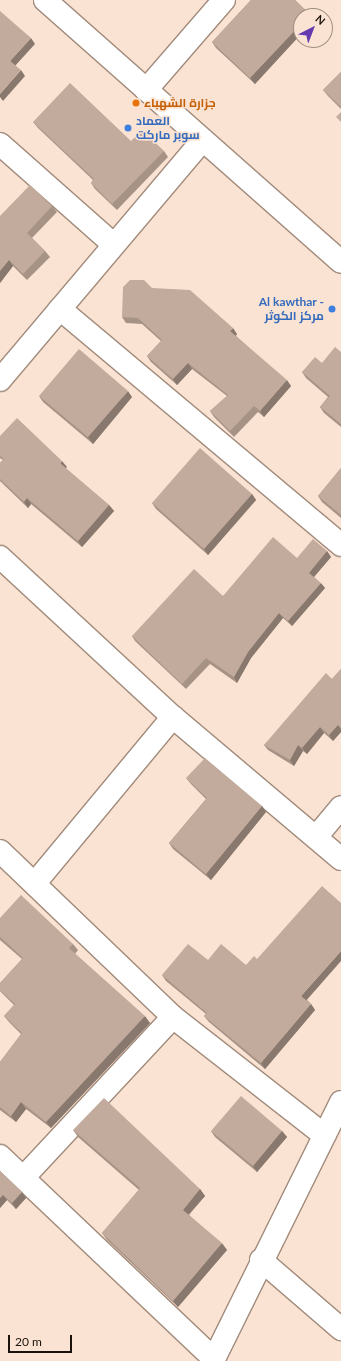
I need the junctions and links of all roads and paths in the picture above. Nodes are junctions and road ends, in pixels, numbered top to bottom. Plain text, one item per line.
1 (45, 0) edge
2 (224, 0) edge
3 (146, 90) junction
4 (203, 140) junction
5 (0, 144) edge
6 (114, 245) junction
7 (341, 262) edge
8 (60, 309) junction
9 (0, 380) edge
10 (341, 545) edge
11 (0, 557) edge
12 (173, 717) junction
13 (341, 806) edge
14 (316, 837) junction
15 (0, 851) edge
16 (341, 859) edge
17 (35, 883) junction
18 (173, 1017) junction
19 (341, 1102) edge
20 (324, 1135) junction
21 (0, 1156) edge
22 (24, 1177) junction
23 (261, 1260) junction
24 (341, 1329) edge
25 (214, 1360) edge

1 - 3 street
2 - 3 street
3 - 4 street
4 - 6 street
4 - 7 street
5 - 6 street
6 - 8 street
8 - 9 street
8 - 10 street
11 - 12 street
12 - 14 street
12 - 17 street
13 - 14 street
14 - 16 street
15 - 17 street
17 - 18 street
18 - 20 street
18 - 22 street
19 - 20 street
20 - 23 street
21 - 22 street
22 - 25 street
23 - 24 street
23 - 25 street

